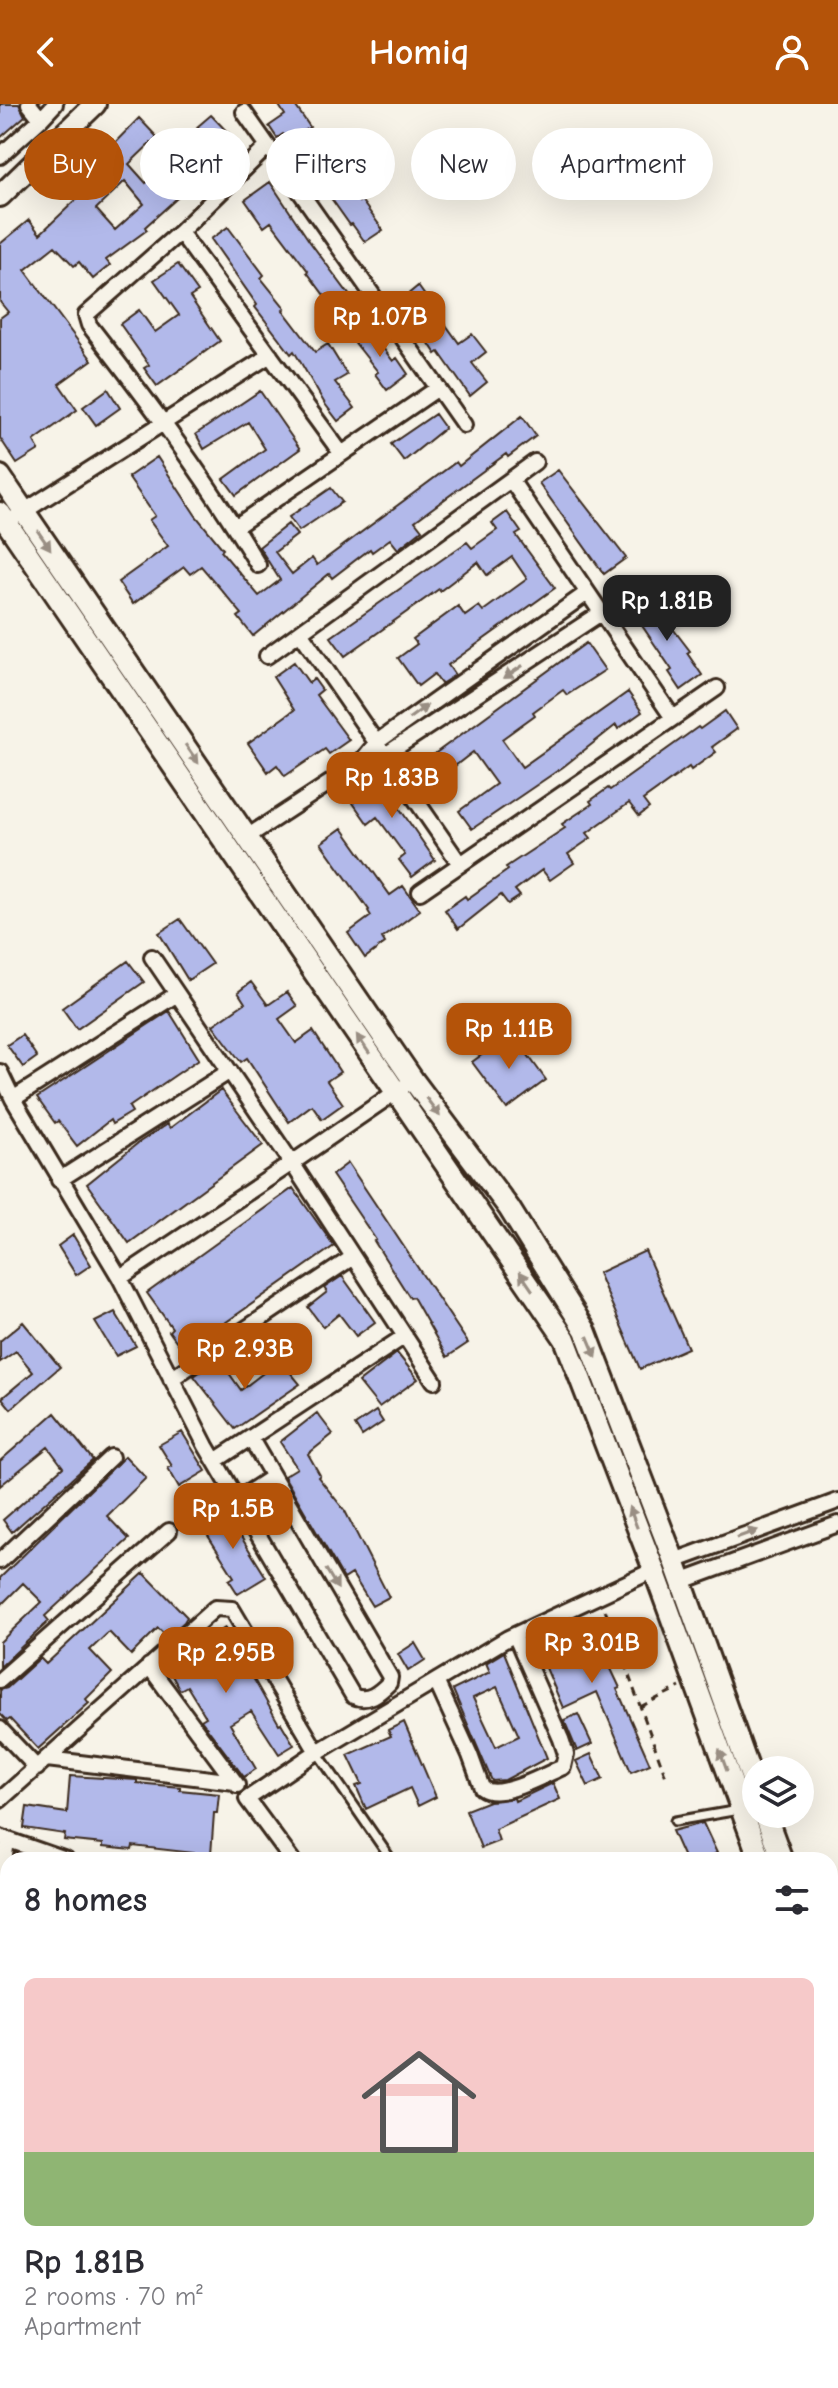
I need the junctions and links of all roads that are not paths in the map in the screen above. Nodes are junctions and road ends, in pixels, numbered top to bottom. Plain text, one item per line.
1 (29, 104) edge
2 (55, 104) edge
3 (95, 104) edge
4 (244, 112) dead end
5 (41, 119) junction
6 (266, 143) edge
7 (266, 148) edge
8 (0, 156) edge
9 (0, 196) edge
10 (306, 200) edge
11 (180, 232) junction
12 (270, 355) junction
13 (438, 388) junction
14 (163, 424) junction
15 (464, 425) dead end
16 (341, 453) junction
17 (535, 462) dead end
18 (0, 476) edge
19 (511, 480) junction
20 (10, 516) edge
21 (235, 527) junction
22 (258, 565) dead end
23 (587, 593) junction
24 (601, 613) junction
25 (542, 626) junction
26 (300, 632) junction
27 (553, 646) junction
28 (267, 656) dead end
29 (457, 684) junction
30 (717, 688) dead end
31 (468, 701) junction
32 (673, 718) junction
33 (381, 748) junction
34 (247, 837) junction
35 (460, 864) junction
36 (420, 892) dead end
37 (152, 957) dead end
38 (177, 994) junction
39 (230, 1071) junction
40 (0, 1072) edge
41 (404, 1086) junction
42 (13, 1099) junction
43 (292, 1163) junction
44 (59, 1180) junction
45 (353, 1257) junction
46 (120, 1278) junction
47 (405, 1336) junction
48 (171, 1379) junction
49 (434, 1381) dead end
50 (251, 1439) junction
51 (111, 1457) dead end
52 (215, 1461) junction
53 (271, 1478) junction
54 (237, 1500) junction
55 (838, 1501) edge
56 (838, 1524) edge
57 (169, 1531) dead end
58 (3, 1551) edge
59 (674, 1561) junction
60 (654, 1570) junction
61 (680, 1582) junction
62 (661, 1591) junction
63 (515, 1635) junction
64 (149, 1666) junction
65 (0, 1680) edge
66 (436, 1681) junction
67 (0, 1729) edge
68 (317, 1752) junction
69 (744, 1756) edge
70 (42, 1764) junction
71 (235, 1782) junction
72 (247, 1799) junction
73 (0, 1800) edge
74 (741, 1810) junction
75 (675, 1821) dead end
76 (770, 1828) edge
77 (3, 1838) edge
78 (43, 1852) edge
79 (286, 1852) edge
80 (386, 1852) edge
81 (757, 1852) edge
82 (779, 1852) edge

1 - 5 street
2 - 5 street
3 - 9 street
4 - 6 street
5 - 8 street
7 - 11 street
10 - 13 street
11 - 12 street
11 - 14 street
12 - 14 street
12 - 16 street
13 - 15 street
13 - 16 street
14 - 20 street
14 - 21 street
16 - 21 street
17 - 19 street
18 - 20 street
19 - 23 street
19 - 26 street
20 -> 34 street
41 -> 20 street
21 - 22 street
23 - 24 street
23 - 25 street
24 - 27 street
24 - 32 street
25 - 27 street
25 - 29 street
26 - 28 street
26 - 33 street
27 -> 31 street
29 - 31 street
33 -> 29 street
30 - 32 street
31 - 33 street
32 - 35 street
33 - 34 street
33 - 35 street
34 - 41 street
35 - 36 street
37 - 38 street
38 - 39 street
38 - 42 street
39 - 43 street
39 - 44 street
40 - 42 street
41 - 43 street
41 -> 59 street
60 -> 41 street
42 - 44 street
43 - 45 street
43 - 46 street
44 - 46 street
45 - 47 street
45 - 48 street
46 - 48 street
47 - 49 street
47 - 50 street
48 - 52 street
50 - 52 street
50 - 53 street
51 - 58 street
52 - 54 street
53 - 54 street
53 -> 54 street
59 -> 55 street
56 - 61 street
57 - 65 street
59 - 60 street
59 - 61 street
60 - 62 street
60 - 63 street
61 - 62 street
61 - 69 street
74 -> 62 street
63 - 66 street
63 - 66 street
64 - 68 street
64 - 70 street
64 - 71 street
66 - 68 street
67 - 70 street
68 - 72 street
68 - 80 lane
70 - 71 street
70 - 73 street
71 - 72 street
72 - 79 street
74 - 75 lane
74 - 81 street
76 - 82 street
77 - 78 street

